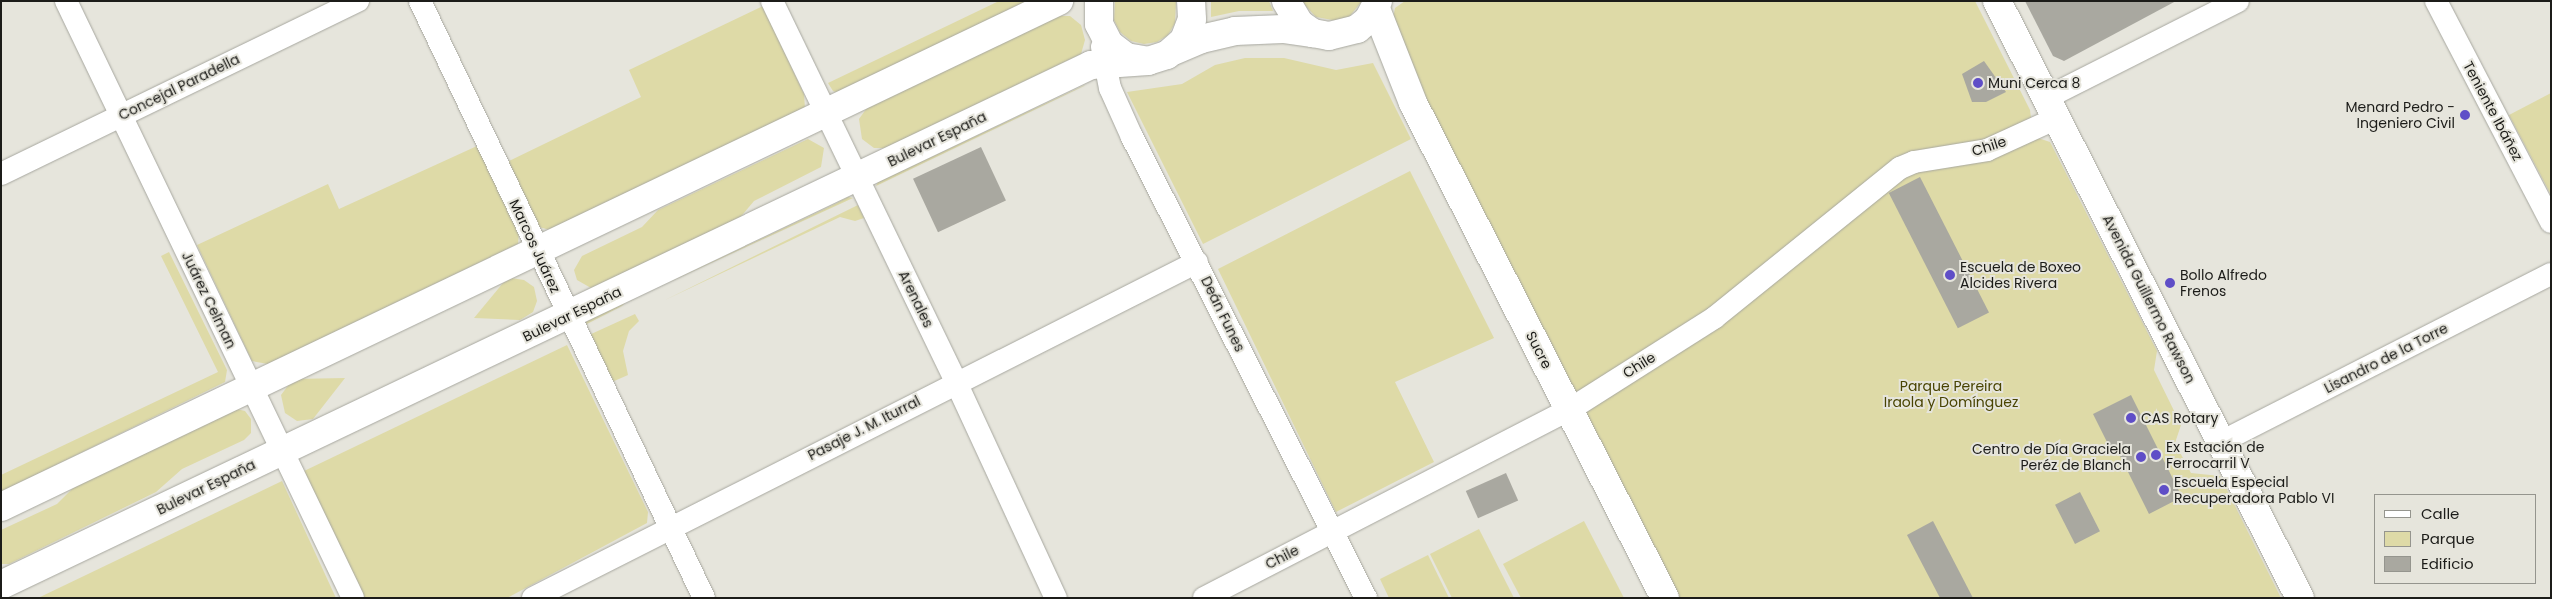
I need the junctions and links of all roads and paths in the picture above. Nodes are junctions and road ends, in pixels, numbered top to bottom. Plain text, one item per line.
1 (66, 1) edge
2 (358, 1) edge
3 (420, 1) edge
4 (772, 1) edge
5 (1059, 1) edge
6 (1191, 1) edge
7 (1286, 1) edge
8 (1997, 1) edge
9 (2238, 1) edge
10 (2436, 1) edge
11 (1377, 5) edge
12 (1099, 8) edge
13 (1313, 33) junction
14 (1345, 35) junction
15 (1173, 52) junction
16 (1148, 61) junction
17 (1105, 63) junction
18 (1412, 103) junction
19 (2052, 108) junction
20 (826, 113) junction
21 (121, 115) junction
22 (1, 174) edge
23 (857, 177) junction
24 (2551, 222) edge
25 (537, 250) junction
26 (1197, 262) junction
27 (2551, 274) edge
28 (568, 316) junction
29 (956, 382) junction
30 (251, 387) junction
31 (1569, 410) junction
32 (2221, 442) junction
33 (281, 451) junction
34 (1, 507) edge
35 (670, 527) junction
36 (1332, 532) junction
37 (1, 585) edge
38 (352, 598) edge
39 (533, 598) edge
40 (704, 598) edge
41 (1056, 598) edge
42 (1204, 598) edge
43 (1366, 598) edge
44 (1664, 598) edge
45 (2300, 598) edge

1 - 21 street, Juárez Celman
2 - 21 street, Concejal Paradella
3 - 25 street, Marcos Juárez
4 - 20 street, Arenales
5 - 20 main road
6 - 15 main road
7 - 13 main road
8 - 19 main road, Avenida Guillermo Rawson
9 - 19 street, Chile
10 - 24 street, Teniente Ibáñez
11 - 14 main road
11 - 18 main road, Sucre
12 - 16 main road
12 - 17 street, Deán Funes
13 - 14 main road
13 - 15 main road
14 - 18 main road, Sucre
15 - 16 main road, Bulevar España
16 - 17 main road, Bulevar España
17 - 23 main road, Bulevar España
17 - 26 street, Deán Funes
18 - 31 main road, Sucre
19 - 31 street, Chile
19 - 32 main road, Avenida Guillermo Rawson
20 - 23 street, Arenales
20 - 25 main road
21 - 22 street, Concejal Paradella
21 - 30 street, Juárez Celman
23 - 28 main road, Bulevar España
23 - 29 street, Arenales
25 - 28 street, Marcos Juárez
25 - 30 main road
26 - 29 street, Pasaje J. M. Iturral
26 - 36 street, Deán Funes
27 - 32 street, Lisandro de la Torre
28 - 33 main road, Bulevar España
28 - 35 street, Marcos Juárez
29 - 35 street, Pasaje J. M. Iturral
29 - 41 street, Arenales
30 - 33 street, Juárez Celman
30 - 34 main road
31 - 36 street, Chile
31 - 44 main road, Sucre
32 - 45 main road, Avenida Guillermo Rawson
33 - 37 main road, Bulevar España
33 - 38 street, Juárez Celman
35 - 39 street, Pasaje J. M. Iturral
35 - 40 street, Marcos Juárez
36 - 42 street, Chile
36 - 43 street, Deán Funes

